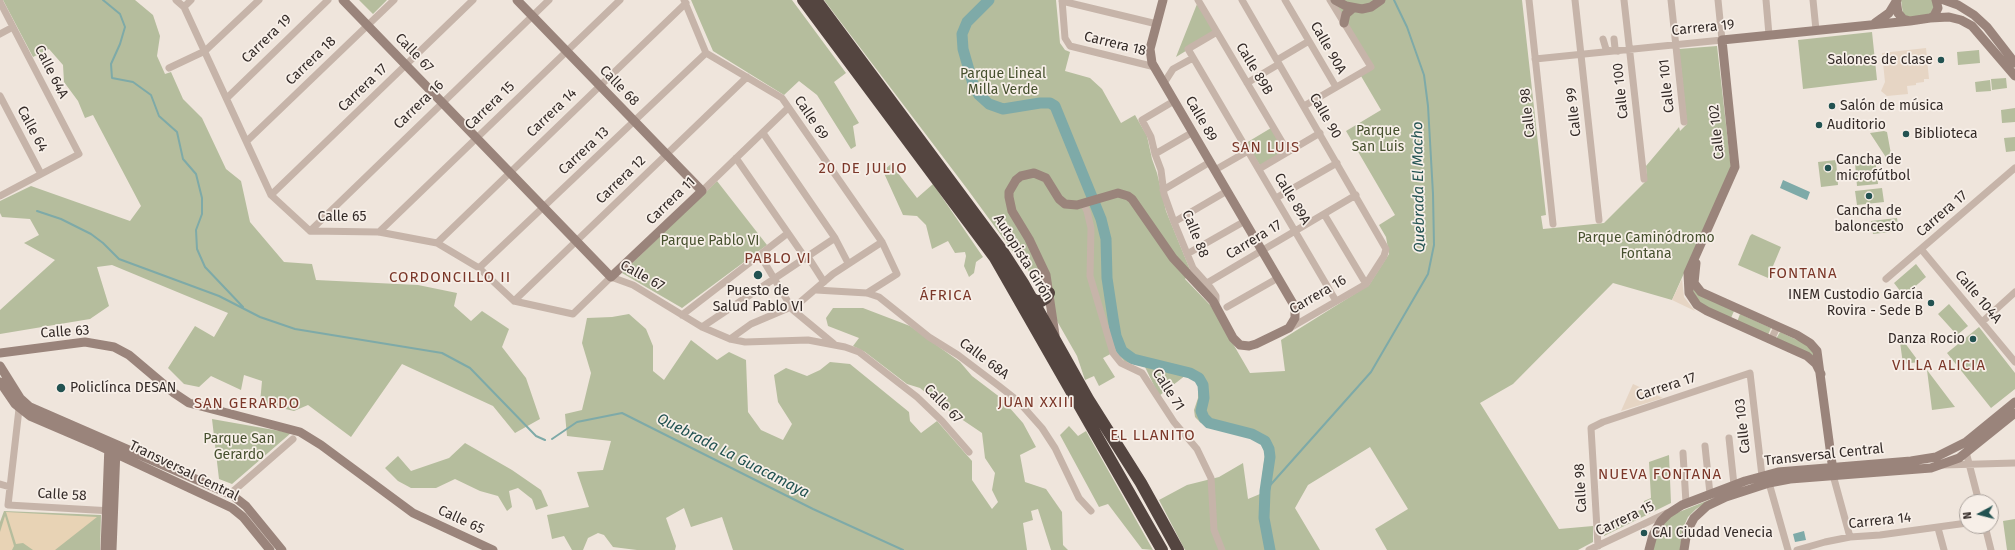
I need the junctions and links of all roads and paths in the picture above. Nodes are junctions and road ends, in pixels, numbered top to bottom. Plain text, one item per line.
1 (176, 0) edge
2 (191, 0) edge
3 (258, 0) edge
4 (328, 0) edge
5 (343, 0) edge
6 (394, 0) edge
7 (473, 0) edge
8 (517, 0) edge
9 (549, 0) edge
10 (620, 0) edge
11 (804, 0) edge
12 (816, 0) edge
13 (1062, 0) edge
14 (1163, 0) edge
15 (1198, 0) edge
16 (1242, 0) edge
17 (1285, 0) edge
18 (1330, 0) edge
19 (1335, 0) edge
20 (1381, 0) edge
21 (1529, 0) edge
22 (1576, 0) edge
23 (1624, 0) edge
24 (1671, 0) edge
25 (1718, 0) edge
26 (1766, 0) edge
27 (1813, 0) edge
28 (1936, 0) edge
29 (1944, 0) edge
30 (1896, 1) edge
31 (0, 2) edge
32 (685, 2) edge
33 (184, 7) junction
34 (1353, 8) junction
35 (532, 16) junction
36 (1930, 18) junction
37 (1910, 21) junction
38 (1344, 23) junction
39 (1157, 24) junction
40 (1873, 24) junction
41 (368, 25) junction
42 (13, 27) junction
43 (1816, 30) junction
44 (1217, 32) junction
45 (0, 34) edge
46 (1769, 35) junction
47 (1603, 39) dead end
48 (1614, 39) dead end
49 (1722, 40) junction
50 (1309, 41) junction
51 (1676, 45) junction
52 (1629, 49) junction
53 (205, 51) junction
54 (566, 51) junction
55 (1615, 51) junction
56 (706, 53) junction
57 (1581, 54) junction
58 (1193, 58) junction
59 (1535, 59) junction
60 (1278, 62) junction
61 (2015, 63) edge
62 (406, 65) junction
63 (1155, 67) junction
64 (169, 68) dead end
65 (2015, 76) edge
66 (747, 77) junction
67 (1164, 83) junction
68 (1247, 83) junction
69 (599, 85) junction
70 (1336, 87) junction
71 (0, 96) edge
72 (227, 98) junction
73 (1174, 101) junction
74 (442, 102) junction
75 (1304, 106) junction
76 (788, 108) junction
77 (634, 121) junction
78 (1684, 122) dead end
79 (763, 132) junction
80 (1193, 132) junction
81 (1320, 133) junction
82 (476, 137) junction
83 (246, 141) junction
84 (1248, 151) junction
85 (1288, 152) junction
86 (666, 154) junction
87 (1155, 154) junction
88 (736, 158) junction
89 (1210, 162) junction
90 (1337, 163) junction
91 (2015, 168) edge
92 (1259, 169) junction
93 (1215, 170) junction
94 (510, 172) junction
95 (41, 174) junction
96 (1644, 179) dead end
97 (1163, 190) junction
98 (702, 191) junction
99 (1227, 191) junction
100 (271, 195) junction
101 (1356, 195) junction
102 (0, 196) edge
103 (1276, 198) junction
104 (1086, 202) junction
105 (544, 207) junction
106 (1324, 214) junction
107 (1244, 220) junction
108 (1599, 220) dead end
109 (1174, 222) junction
110 (1553, 224) dead end
111 (1295, 230) junction
112 (310, 231) junction
113 (379, 232) junction
114 (788, 233) junction
115 (835, 238) junction
116 (577, 241) junction
117 (882, 242) junction
118 (437, 243) junction
119 (1385, 245) joint
120 (1921, 249) junction
121 (1262, 250) junction
122 (1698, 253) junction
123 (1187, 254) junction
124 (760, 255) junction
125 (807, 258) junction
126 (848, 264) junction
127 (479, 268) junction
128 (611, 277) junction
129 (1278, 278) junction
130 (1886, 279) dead end
131 (775, 280) junction
132 (824, 282) junction
133 (1207, 283) junction
134 (1366, 284) junction
135 (816, 290) junction
136 (2015, 292) edge
137 (867, 293) junction
138 (1049, 293) junction
139 (1032, 298) junction
140 (1336, 301) junction
141 (514, 302) junction
142 (1216, 305) junction
143 (791, 307) junction
144 (1227, 307) dead end
145 (1295, 307) junction
146 (1738, 309) junction
147 (682, 315) junction
148 (1309, 316) junction
149 (1043, 320) junction
150 (1732, 322) junction
151 (1982, 322) junction
152 (1777, 326) junction
153 (702, 327) junction
154 (1289, 328) junction
155 (1040, 335) junction
156 (730, 339) junction
157 (1770, 340) junction
158 (834, 344) junction
159 (1243, 346) joint
160 (1059, 348) junction
161 (0, 353) edge
162 (2015, 362) edge
163 (0, 366) edge
164 (1750, 373) joint
165 (1822, 374) junction
166 (0, 382) edge
167 (2015, 402) edge
168 (19, 409) junction
169 (2015, 413) edge
170 (1591, 428) joint
171 (300, 432) joint
172 (1728, 438) dead end
173 (293, 439) dead end
174 (1705, 446) dead end
175 (113, 448) junction
176 (968, 452) dead end
177 (1966, 452) junction
178 (1683, 453) dead end
179 (134, 463) junction
180 (2015, 463) edge
181 (1969, 465) junction
182 (1940, 466) junction
183 (1833, 471) junction
184 (115, 474) junction
185 (1762, 476) junction
186 (1769, 483) junction
187 (0, 484) edge
188 (1734, 485) junction
189 (10, 486) junction
190 (230, 494) junction
191 (1710, 494) junction
192 (1977, 494) edge
193 (1686, 503) junction
194 (1673, 510) junction
195 (110, 511) junction
196 (1091, 511) dead end
197 (1959, 524) edge
198 (1938, 528) junction
199 (1987, 534) edge
200 (1850, 537) junction
201 (1598, 546) junction
202 (105, 550) edge
203 (112, 550) edge
204 (270, 550) edge
205 (282, 550) edge
206 (492, 550) edge
207 (1162, 550) edge
208 (1178, 550) edge
209 (1222, 550) edge
210 (1589, 550) edge
211 (1649, 550) edge
212 (1684, 550) edge
213 (1788, 550) edge
214 (1797, 550) edge
215 (1944, 550) edge
216 (1991, 550) edge

1 - 33 street, Calle 65
2 - 33 street
3 - 53 street
4 - 72 street, Carrera 19
5 - 41 street, Calle 67
6 - 41 street, Carrera 18
7 - 62 street, Carrera 17
8 - 35 street, Calle 68
9 - 35 street, Carrera 16
10 - 54 street, Carrera 15
11 - 155 highway, Autopista Girón
12 - 139 highway, Autopista Girón
13 - 39 street
13 - 63 street, Carrera 18
14 - 39 street, Calle 89
15 - 44 street, Calle 89B
16 - 60 street, Calle 90
17 - 50 street, Calle 90A
18 - 38 street
19 - 34 street
20 - 34 street
21 - 59 street, Calle 98
22 - 57 street, Calle 99
23 - 52 street, Calle 100
24 - 51 street, Calle 101
25 - 49 street, Calle 102
26 - 46 street
27 - 43 street
28 - 36 street
29 - 61 street
30 - 37 street
30 - 40 street
31 - 42 street, Calle 64A
32 - 56 street
32 - 69 street, Carrera 14
33 - 53 street, Calle 65
34 - 38 street
35 - 54 street, Calle 68
35 - 74 street, Carrera 16
36 - 37 street, Carrera 19
36 - 65 street, Carrera 19
37 - 40 street, Carrera 19
38 - 70 street
39 - 63 street, Calle 89
40 - 43 street, Carrera 19
41 - 62 street, Calle 67
41 - 83 street, Carrera 18
42 - 45 street
42 - 95 street, Calle 64A
43 - 46 street, Carrera 19
44 - 58 street, Calle 89A
44 - 68 street, Calle 89B
46 - 49 street, Carrera 19
47 - 55 street
48 - 55 street
49 - 51 street, Carrera 19
49 - 122 street, Calle 102
50 - 60 street
50 - 70 street, Calle 90A
51 - 52 street, Carrera 19
51 - 78 street, Calle 101
52 - 55 street, Carrera 19
52 - 96 street, Calle 100
53 - 64 street
53 - 72 street, Calle 65
54 - 69 street, Calle 68
54 - 82 street, Carrera 15
55 - 57 street, Carrera 19
56 - 66 street, Calle 69
56 - 77 street, Carrera 13
57 - 59 street, Carrera 19
57 - 108 street, Calle 99
58 - 67 street
58 - 84 street, Calle 89A
59 - 110 street, Calle 98
60 - 68 street
60 - 75 street, Calle 90
62 - 74 street, Calle 67
62 - 100 street, Carrera 17
63 - 67 street, Calle 89
66 - 76 street, Calle 69
66 - 86 street, Carrera 12
67 - 73 street, Calle 89
68 - 85 street, Calle 89B
69 - 77 street, Calle 68
69 - 94 street, Carrera 14
70 - 75 street
71 - 95 street, Calle 64
72 - 83 street, Calle 65
73 - 80 street, Calle 89
73 - 87 street, Calle 88
74 - 82 street, Calle 67
74 - 112 street, Carrera 16
75 - 81 street, Calle 90
76 - 79 street, Carrera 11
76 - 117 street, Calle 69
77 - 86 street, Calle 68
77 - 105 street, Carrera 13
79 - 88 street, Carrera 11
79 - 115 street
80 - 87 street
80 - 89 street, Calle 89
81 - 85 street
81 - 90 street, Calle 90
82 - 94 street, Calle 67
82 - 113 street, Carrera 15
83 - 100 street, Calle 65
84 - 92 street, Calle 89A
84 - 93 street
85 - 92 street
86 - 98 street, Calle 68
86 - 116 street, Carrera 12
87 - 97 street, Calle 88
88 - 98 street, Carrera 11
88 - 114 street
89 - 93 street, Calle 89
89 - 97 street
90 - 101 street, Calle 90
90 - 103 street
91 - 120 street, Carrera 17
92 - 103 street, Calle 89A
93 - 99 street, Calle 89
94 - 105 street, Calle 67
94 - 118 street, Carrera 14
95 - 102 street
97 - 109 street, Calle 88
98 - 128 street, Carrera 11
99 - 107 street, Calle 89
99 - 109 street
100 - 112 street, Calle 65
101 - 106 street, Carrera 17
101 - 119 street, Calle 90
103 - 111 street, Calle 89A
104 - 138 street
104 - 142 street
104 - 209 street, Calle 71
105 - 116 street, Calle 67
105 - 127 street, Carrera 13
106 - 111 street, Carrera 17
106 - 134 street
107 - 121 street, Calle 89
107 - 123 street
109 - 123 street, Calle 88
111 - 121 street, Carrera 17
111 - 140 street, Calle 89A
112 - 113 street, Calle 65
113 - 118 street, Calle 65
114 - 124 street
114 - 125 street
115 - 125 street
115 - 126 street
116 - 128 street, Calle 67
116 - 141 street, Carrera 12
117 - 126 street
117 - 137 street, Calle 69
118 - 127 street, Calle 65
119 - 134 street, Carrera 16
120 - 130 street, Carrera 17
120 - 151 street, Calle 104A
121 - 129 street, Calle 89
121 - 133 street, Carrera 17
122 - 146 street
122 - 150 street
123 - 133 street, Calle 88
124 - 131 street
124 - 147 street
125 - 131 street
125 - 132 street
126 - 132 street
127 - 141 street, Calle 65
128 - 141 street, Carrera 11
128 - 147 street, Calle 67
129 - 144 street
129 - 145 street, Calle 89
131 - 143 street
131 - 153 street
132 - 135 street
133 - 142 street, Calle 88
134 - 140 street, Carrera 16
135 - 137 street, Calle 68A
135 - 143 street
136 - 151 street
137 - 196 street, Calle 68A
138 - 139 highway
138 - 149 street
138 - 160 street
139 - 149 highway, Autopista Girón
140 - 148 street, Carrera 16
142 - 159 street, Calle 88
143 - 156 street
143 - 158 street
145 - 148 street, Calle 89
145 - 154 street
146 - 150 street
146 - 152 street
147 - 153 street, Calle 67
148 - 154 street, Carrera 16
149 - 155 street
149 - 160 highway, Autopista Girón
150 - 157 street
151 - 162 street, Calle 104A
152 - 157 street
152 - 165 street
153 - 156 street, Calle 67
154 - 159 street, Carrera 16
155 - 207 highway, Autopista Girón
156 - 158 street, Calle 67
157 - 165 street
158 - 176 street, Calle 67
160 - 208 highway, Autopista Girón
161 - 171 street, Calle 63
163 - 175 street
164 - 170 street, Carrera 17
164 - 185 street, Calle 103
165 - 183 street
166 - 168 street
167 - 183 street, Transversal Central
168 - 175 street
168 - 189 street
169 - 177 street, Transversal Central
170 - 201 street, Calle 98
171 - 206 street, Calle 65
172 - 188 street
173 - 190 street
174 - 191 street
175 - 179 street, Transversal Central
175 - 184 street
175 - 190 street, Transversal Central
175 - 195 street
177 - 181 street
177 - 182 street, Transversal Central
178 - 193 street
179 - 184 street
179 - 204 street, Transversal Central
180 - 181 street
181 - 182 street
181 - 192 street
182 - 183 street, Transversal Central
183 - 185 street, Transversal Central
183 - 186 street, Transversal Central
183 - 200 street
184 - 195 street
185 - 188 street, Transversal Central
186 - 212 street, Transversal Central
186 - 213 street
187 - 189 street
188 - 191 street, Transversal Central
189 - 195 street, Calle 58
190 - 205 street, Transversal Central
191 - 193 street, Transversal Central
193 - 194 street, Transversal Central
194 - 201 street, Carrera 15
194 - 211 street, Transversal Central
195 - 202 street
195 - 203 street
197 - 198 street, Carrera 14
198 - 200 street, Carrera 14
198 - 215 street
199 - 216 street
200 - 214 street, Carrera 14
201 - 210 street, Carrera 15

